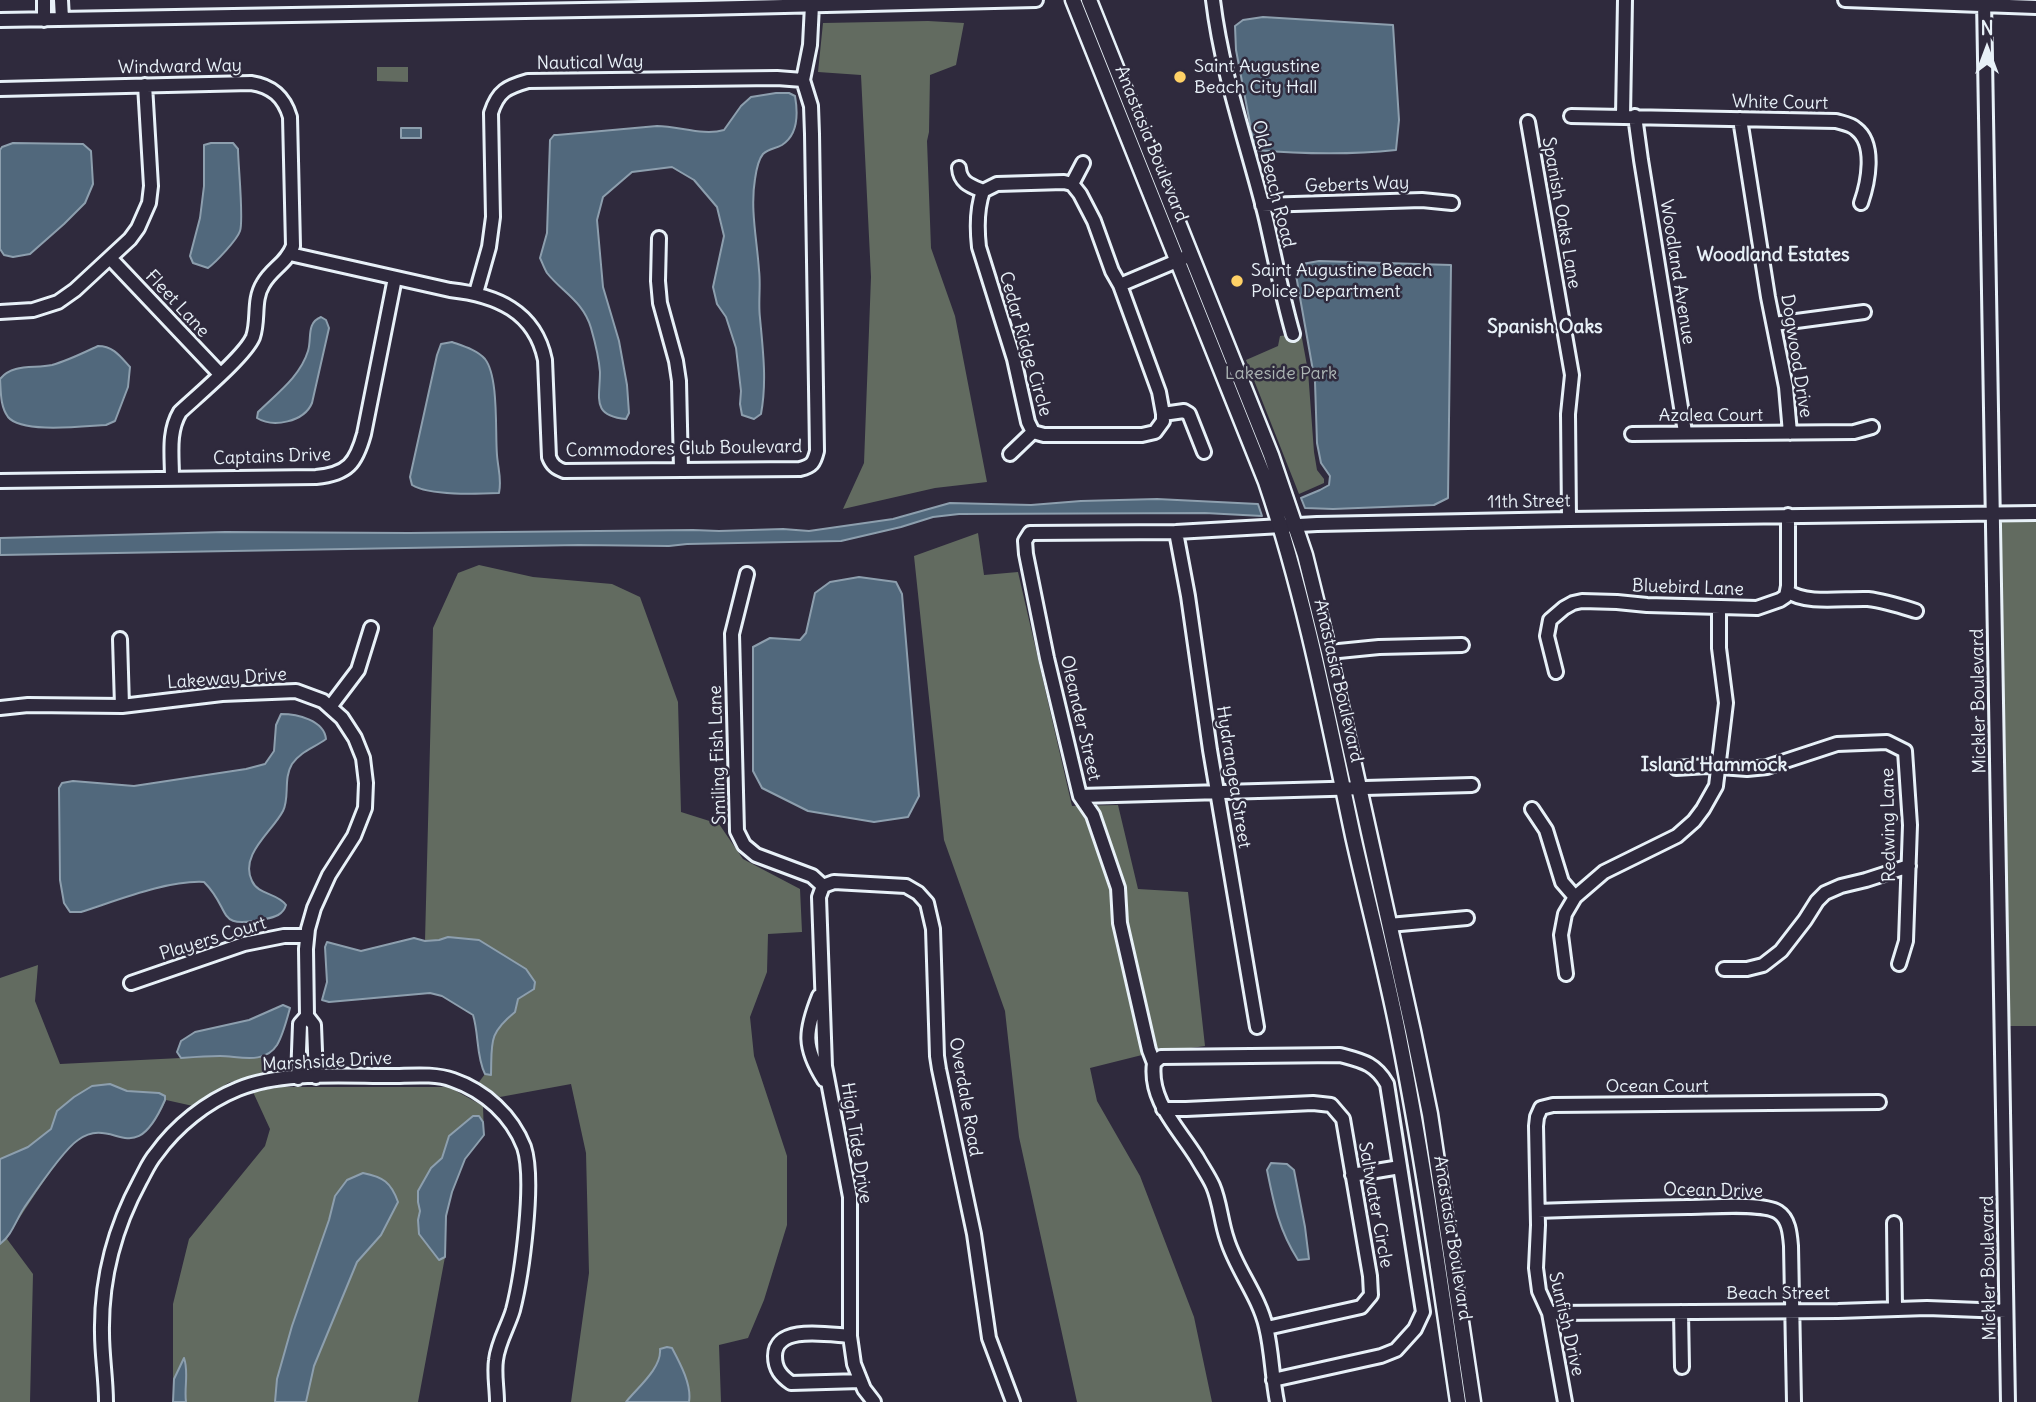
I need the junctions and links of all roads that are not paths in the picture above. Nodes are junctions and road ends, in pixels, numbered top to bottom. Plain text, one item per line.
1 (44, 0) edge
2 (61, 0) edge
3 (1036, 0) edge
4 (1073, 0) edge
5 (1089, 0) edge
6 (1213, 0) edge
7 (1625, 0) edge
8 (1844, 0) edge
9 (1984, 2) edge
10 (777, 3) edge
11 (812, 5) junction
12 (2036, 7) edge
13 (62, 19) junction
14 (0, 20) edge
15 (44, 20) junction
16 (803, 80) junction
17 (145, 85) junction
18 (0, 89) edge
19 (1571, 116) dead end
20 (1629, 116) junction
21 (1740, 120) junction
22 (1528, 122) dead end
23 (1083, 163) dead end
24 (959, 168) dead end
25 (1072, 184) junction
26 (984, 191) junction
27 (1861, 203) dead end
28 (1452, 204) dead end
29 (1262, 205) junction
30 (659, 239) dead end
31 (290, 254) junction
32 (110, 258) junction
33 (1184, 258) junction
34 (395, 278) junction
35 (1120, 285) junction
36 (476, 293) junction
37 (0, 312) edge
38 (1864, 312) dead end
39 (1774, 324) junction
40 (1293, 334) dead end
41 (220, 374) junction
42 (1163, 414) junction
43 (1872, 427) dead end
44 (1032, 432) junction
45 (1685, 432) junction
46 (1790, 432) junction
47 (1632, 434) dead end
48 (1204, 452) dead end
49 (1010, 454) dead end
50 (681, 470) junction
51 (172, 478) junction
52 (0, 481) edge
53 (1993, 513) junction
54 (2036, 513) edge
55 (1788, 515) junction
56 (1569, 519) junction
57 (1288, 526) junction
58 (1176, 532) junction
59 (1027, 539) joint
60 (747, 574) dead end
61 (1787, 591) junction
62 (1719, 607) junction
63 (1916, 611) dead end
64 (371, 628) dead end
65 (120, 639) dead end
66 (1462, 645) dead end
67 (1329, 652) junction
68 (1556, 672) dead end
69 (122, 706) junction
70 (330, 707) junction
71 (0, 708) edge
72 (1719, 766) junction
73 (1676, 768) dead end
74 (1472, 785) dead end
75 (1359, 788) junction
76 (1343, 789) junction
77 (1219, 792) junction
78 (1080, 796) junction
79 (1532, 809) dead end
80 (1909, 866) junction
81 (823, 886) junction
82 (1575, 897) junction
83 (1467, 918) dead end
84 (1389, 925) junction
85 (307, 936) junction
86 (1899, 964) dead end
87 (1724, 969) dead end
88 (1566, 974) dead end
89 (131, 983) dead end
90 (307, 1016) junction
91 (1256, 1027) dead end
92 (1154, 1062) junction
93 (316, 1077) junction
94 (298, 1078) junction
95 (1879, 1102) dead end
96 (1163, 1109) junction
97 (1184, 1110) junction
98 (1176, 1127) junction
99 (1400, 1167) junction
100 (1352, 1175) junction
101 (1538, 1212) junction
102 (1894, 1223) dead end
103 (1895, 1309) junction
104 (1793, 1311) junction
105 (2007, 1311) junction
106 (1681, 1312) junction
107 (1549, 1313) junction
108 (1267, 1328) junction
109 (850, 1336) junction
110 (1682, 1367) dead end
111 (1273, 1380) junction
112 (861, 1381) junction
113 (106, 1402) edge
114 (497, 1402) edge
115 (874, 1402) edge
116 (1013, 1402) edge
117 (1277, 1402) edge
118 (1458, 1402) edge
119 (1473, 1402) edge
120 (1565, 1402) edge
121 (1794, 1402) edge
122 (2008, 1402) edge

1 - 15 street
2 - 13 street
3 - 11 street
4 - 33 main road, Anastasia Boulevard
5 - 33 main road, Anastasia Boulevard
6 - 29 street, Old Beach Road
7 - 20 street, Woodland Avenue
8 - 9 street
9 - 12 street
9 - 53 street, Mickler Boulevard
10 - 11 street
10 - 13 street
11 - 16 street, Commodores Club Boulevard
13 - 15 street
14 - 15 street
16 - 36 street, Nautical Way
16 - 50 street, Commodores Club Boulevard
17 - 18 street, Windward Way
17 - 31 street, Windward Way
17 - 32 street
19 - 20 street, White Court
20 - 21 street, White Court
20 - 45 street, Woodland Avenue
21 - 27 street, White Court
21 - 39 street, Dogwood Drive
22 - 56 street, Spanish Oaks Lane
23 - 25 street
24 - 26 street
25 - 26 street
25 - 35 street
26 - 44 street, Cedar Ridge Circle
28 - 29 street, Geberts Way
29 - 40 street, Old Beach Road
30 - 50 street
31 - 34 street, Commodores Club Boulevard
31 - 41 street
32 - 37 street
32 - 41 street, Fleet Lane
33 - 35 street
33 - 57 main road, Anastasia Boulevard
34 - 36 street, Commodores Club Boulevard
34 - 51 street, Captains Drive
35 - 42 street
36 - 50 street, Commodores Club Boulevard
38 - 39 street
39 - 46 street, Dogwood Drive
41 - 51 street
42 - 44 street, Cedar Ridge Circle
42 - 48 street
43 - 46 street, Azalea Court
44 - 49 street
45 - 46 street, Azalea Court
45 - 47 street, Azalea Court
51 - 52 street, Captains Drive
53 - 54 street, 11th Street
53 - 55 street, 11th Street
53 - 105 street, Mickler Boulevard
55 - 56 street, 11th Street
55 - 61 street
56 - 57 street, 11th Street
57 - 58 street, 11th Street
57 - 67 main road, Anastasia Boulevard
57 - 76 main road, Anastasia Boulevard
58 - 59 street, 11th Street
58 - 77 street, Hydrangea Street
59 - 78 street, Oleander Street
60 - 81 street, Smiling Fish Lane
61 - 62 street, Bluebird Lane
61 - 63 street
62 - 68 street, Bluebird Lane
62 - 72 street
64 - 70 street
65 - 69 street
66 - 67 street
67 - 75 main road, Anastasia Boulevard
69 - 70 street, Lakeway Drive
69 - 71 street, Lakeway Drive
70 - 85 street, Lakeway Drive
72 - 73 street, Redwing Lane
72 - 80 street, Redwing Lane
72 - 82 street
74 - 75 street
75 - 76 street
75 - 84 main road, Anastasia Boulevard
76 - 77 street
76 - 118 main road, Anastasia Boulevard
77 - 78 street
77 - 91 street, Hydrangea Street
78 - 92 street, Oleander Street
79 - 82 street
80 - 86 street, Redwing Lane
80 - 87 street
81 - 109 street, High Tide Drive
81 - 116 street, Overdale Road
82 - 88 street
83 - 84 street
84 - 119 main road, Anastasia Boulevard
85 - 89 street, Players Court
85 - 90 street, Lakeway Drive
90 - 93 street, Lakeway Drive
90 - 94 street, Lakeway Drive
92 - 96 street
92 - 99 street, Saltwater Circle
93 - 94 street, Marshside Drive
93 - 114 street, Marshside Drive
94 - 113 street, Marshside Drive
95 - 101 street, Ocean Court
96 - 97 street, Saltwater Circle
96 - 98 street
97 - 98 street
97 - 100 street, Saltwater Circle
98 - 108 street
99 - 100 street
99 - 111 street, Saltwater Circle
100 - 108 street, Saltwater Circle
101 - 104 street, Ocean Drive
101 - 107 street, Sunfish Drive
102 - 103 street
103 - 104 street, Beach Street
103 - 105 street, Beach Street
104 - 106 street, Beach Street
104 - 121 street, Ocean Drive
105 - 122 street, Mickler Boulevard
106 - 107 street, Beach Street
106 - 110 street
107 - 120 street, Sunfish Drive
108 - 111 street
109 - 112 street, High Tide Drive
109 - 112 street
111 - 117 street
112 - 115 street, High Tide Drive

